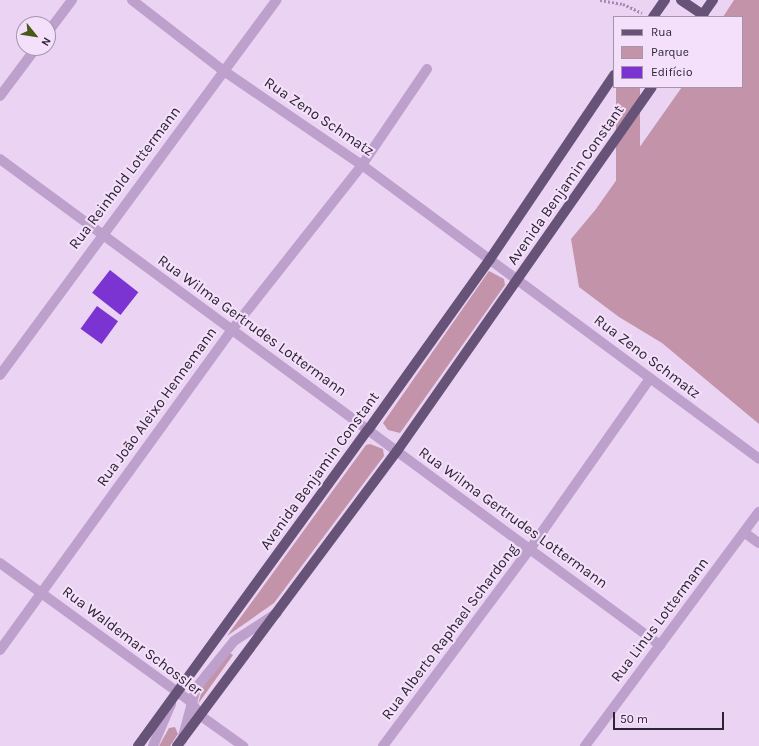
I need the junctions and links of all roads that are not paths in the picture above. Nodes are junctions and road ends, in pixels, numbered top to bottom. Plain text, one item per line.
1 (72, 0) edge
2 (132, 0) edge
3 (276, 0) edge
4 (665, 0) edge
5 (681, 0) edge
6 (713, 0) edge
7 (649, 15) edge
8 (702, 16) edge
9 (56, 21) edge
10 (30, 56) edge
11 (427, 69) dead end
12 (224, 71) junction
13 (613, 76) edge
14 (651, 88) edge
15 (0, 96) edge
16 (0, 159) edge
17 (362, 164) junction
18 (102, 234) junction
19 (490, 259) junction
20 (518, 280) junction
21 (231, 330) junction
22 (0, 375) edge
23 (650, 378) junction
24 (368, 430) junction
25 (396, 451) junction
26 (759, 459) edge
27 (759, 512) edge
28 (745, 532) junction
29 (759, 543) edge
30 (530, 549) junction
31 (0, 563) edge
32 (42, 592) junction
33 (277, 612) junction
34 (660, 645) junction
35 (0, 650) edge
36 (175, 696) junction
37 (191, 702) junction
38 (201, 716) junction
39 (180, 743) edge
40 (138, 746) edge
41 (153, 746) edge
42 (243, 746) edge
43 (383, 746) edge
44 (585, 746) edge

1 - 9 street
2 - 12 street, Rua Zeno Schmatz
3 - 12 street, Rua Reinhold Lottermann
4 - 7 main road
5 - 8 main road
6 - 8 main road
10 - 15 street
11 - 17 street, Rua João Aleixo Hennemann
12 - 17 street, Rua Zeno Schmatz
12 - 18 street, Rua Reinhold Lottermann
13 - 19 main road, Avenida Benjamin Constant
14 - 20 main road, Avenida Benjamin Constant
16 - 18 street, Rua Wilma Gertrudes Lottermann
17 - 19 street, Rua Zeno Schmatz
17 - 21 street, Rua João Aleixo Hennemann
18 - 21 street, Rua Wilma Gertrudes Lottermann
18 - 22 street, Rua Reinhold Lottermann
19 - 20 street, Avenida Benjamin Constant
19 - 24 main road, Avenida Benjamin Constant
20 - 23 street, Rua Zeno Schmatz
20 - 25 main road, Avenida Benjamin Constant
21 - 24 street, Rua Wilma Gertrudes Lottermann
21 - 32 street, Rua João Aleixo Hennemann
23 - 26 street, Rua Zeno Schmatz
23 - 30 street, Rua Alberto Raphael Schardong
24 - 25 street, Rua Wilma Gertrudes Lottermann
24 - 36 main road, Avenida Benjamin Constant
25 - 30 street, Rua Wilma Gertrudes Lottermann
25 - 33 main road, Avenida Benjamin Constant
27 - 28 street, Rua Linus Lottermann
28 - 29 street
28 - 34 street, Rua Linus Lottermann
30 - 34 street, Rua Wilma Gertrudes Lottermann
30 - 43 street, Rua Alberto Raphael Schardong
31 - 32 street, Rua Waldemar Schossler
32 - 35 street, Rua João Aleixo Hennemann
32 - 36 street, Rua Waldemar Schossler
33 - 37 street, Avenida Benjamin Constant
33 - 38 main road, Avenida Benjamin Constant
34 - 44 street, Rua Linus Lottermann
36 - 37 street, Rua Waldemar Schossler
36 - 40 main road, Avenida Benjamin Constant
36 - 41 street, Avenida Benjamin Constant
37 - 38 street, Rua Waldemar Schossler
37 - 39 street, Avenida Benjamin Constant
38 - 39 main road, Avenida Benjamin Constant
38 - 42 street, Rua Waldemar Schossler

